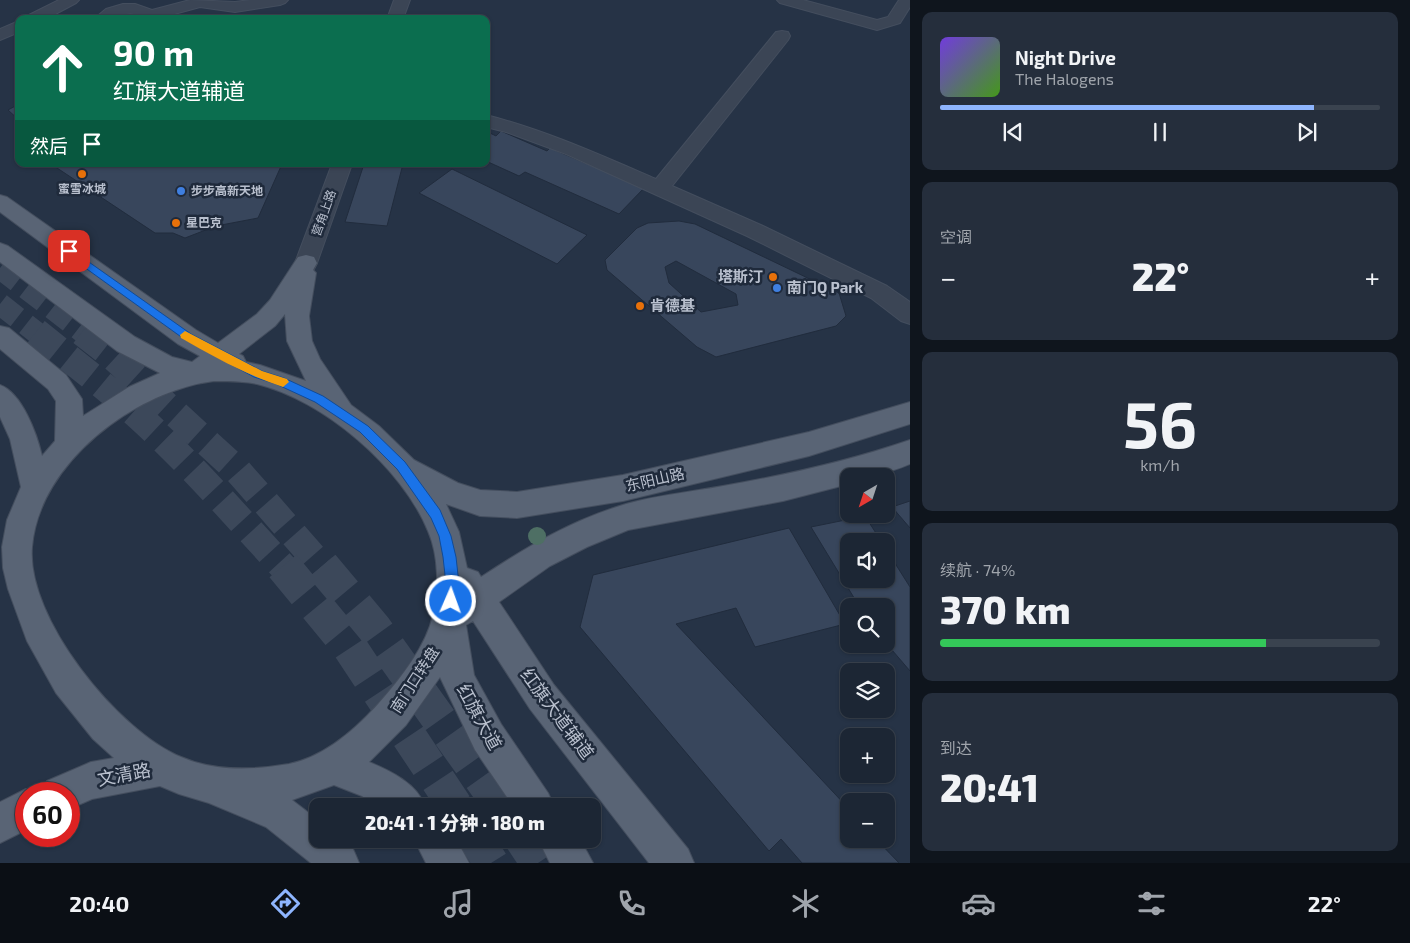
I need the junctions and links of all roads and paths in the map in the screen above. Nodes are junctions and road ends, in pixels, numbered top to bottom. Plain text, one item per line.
1 (71, 0) edge
2 (280, 0) edge
3 (402, 0) edge
4 (785, 0) edge
5 (906, 0) edge
6 (199, 1) edge
7 (94, 8) edge
8 (41, 15) edge
9 (146, 15) edge
10 (154, 15) edge
11 (396, 15) edge
12 (15, 28) edge
13 (0, 35) edge
14 (782, 36) dead end
15 (490, 122) edge
16 (341, 167) edge
17 (660, 188) junction
18 (0, 202) edge
19 (0, 251) edge
20 (306, 263) junction
21 (910, 315) edge
22 (0, 335) edge
23 (208, 365) junction
24 (0, 396) edge
25 (344, 413) junction
26 (910, 413) edge
27 (69, 445) junction
28 (910, 452) edge
29 (401, 466) junction
30 (36, 487) junction
31 (22, 518) junction
32 (0, 549) edge
33 (450, 557) joint
34 (463, 609) junction
35 (333, 766) junction
36 (160, 768) junction
37 (208, 785) junction
38 (80, 786) edge
39 (395, 798) edge
40 (530, 798) edge
41 (15, 815) edge
42 (0, 824) edge
43 (439, 848) edge
44 (563, 848) edge
45 (339, 863) edge
46 (449, 863) edge
47 (573, 863) edge
48 (674, 863) edge

1 - 8 street
2 - 6 street
3 - 11 street
4 - 5 street
6 - 10 street
7 - 9 street
12 - 13 street
14 - 17 street
15 - 17 street
16 - 20 street, 营角上路
17 - 21 street
18 - 23 main road
19 - 23 main road
20 - 23 main road
20 - 25 main road
22 - 27 main road
23 - 25 main road, 南门口转盘
23 - 27 main road, 南门口转盘
24 - 30 main road
25 - 29 main road, 南门口转盘
26 - 29 main road, 东阳山路
27 - 30 main road, 南门口转盘
28 - 34 main road, 东阳山路
29 - 33 main road, 南门口转盘
30 - 31 main road, 南门口转盘
31 - 32 main road
31 - 36 main road, 南门口转盘
33 - 34 main road, 红旗大道辅道
34 - 35 main road, 南门口转盘
34 - 40 main road, 红旗大道
34 - 48 main road, 红旗大道辅道
35 - 37 main road, 南门口转盘
35 - 39 main road
36 - 37 main road, 南门口转盘
36 - 38 main road, 文清路
37 - 45 main road
41 - 42 main road
43 - 46 main road
44 - 47 main road

